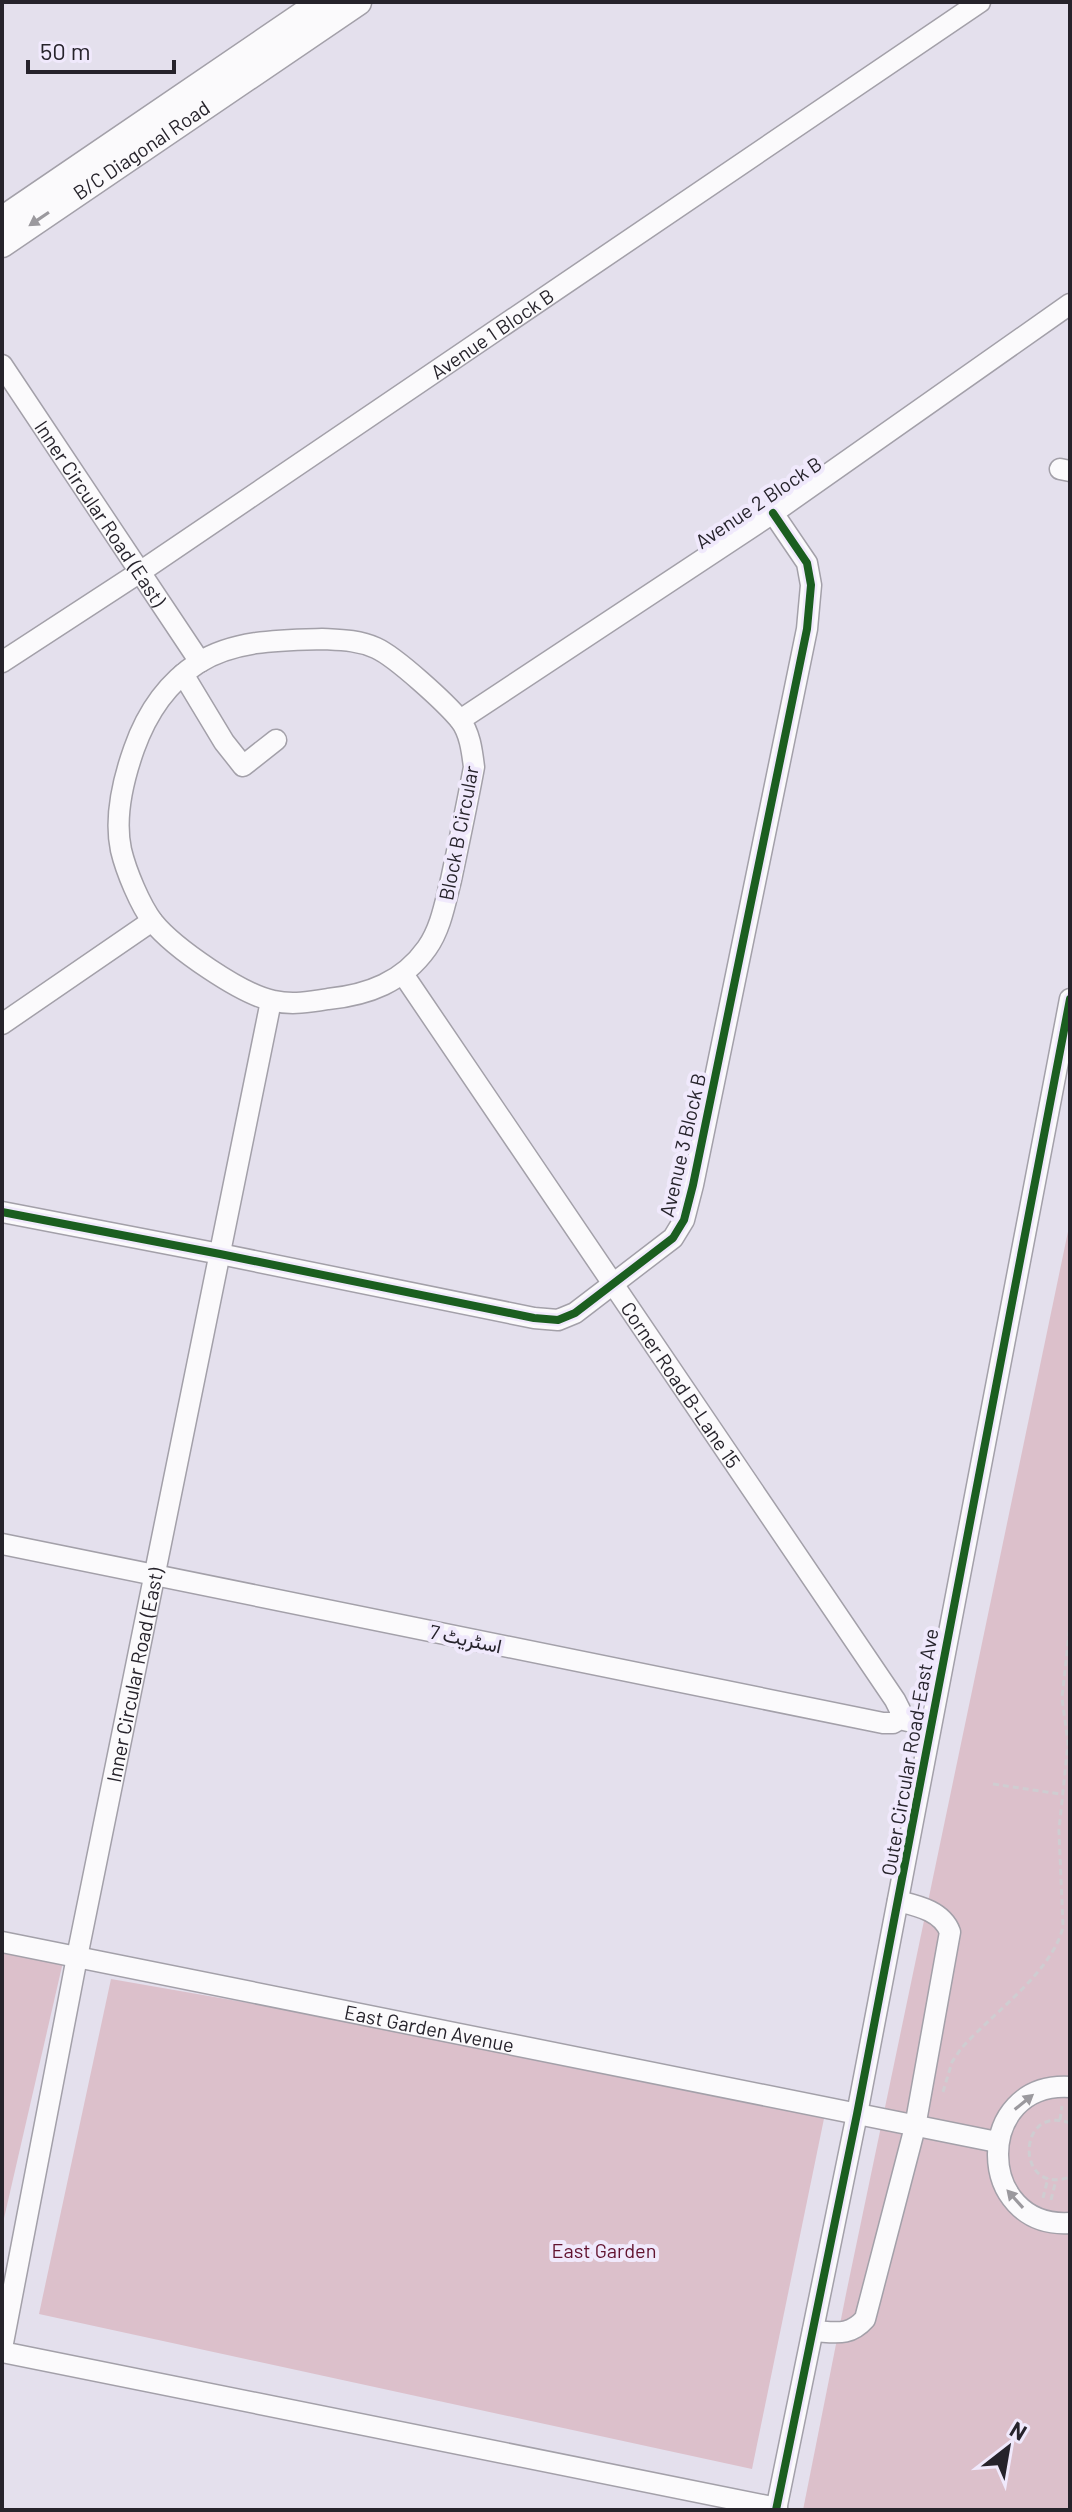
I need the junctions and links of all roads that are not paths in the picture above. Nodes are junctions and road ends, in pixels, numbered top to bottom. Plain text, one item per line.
1 (322, 2) edge
2 (358, 2) edge
3 (980, 2) edge
4 (2, 220) edge
5 (2, 244) edge
6 (1070, 304) edge
7 (2, 365) edge
8 (773, 513) junction
9 (140, 572) junction
10 (2, 662) edge
11 (200, 662) junction
12 (183, 674) junction
13 (460, 720) junction
14 (276, 740) dead end
15 (152, 921) junction
16 (403, 974) junction
17 (1070, 999) edge
18 (271, 1001) junction
19 (2, 1024) edge
20 (2, 1212) edge
21 (220, 1254) junction
22 (612, 1286) junction
23 (2, 1544) edge
24 (155, 1575) junction
25 (900, 1719) junction
26 (929, 1726) junction
27 (898, 1901) junction
28 (2, 1942) edge
29 (77, 1957) junction
30 (1070, 2087) edge
31 (857, 2114) junction
32 (915, 2127) junction
33 (997, 2142) junction
34 (1070, 2223) edge
35 (813, 2331) junction
36 (2, 2350) edge
37 (776, 2509) edge

1 - 4 main road, B/C Diagonal Road
2 -> 5 main road, B/C Diagonal Road
3 - 9 street, Avenue 1 Block B
6 - 8 street, Avenue 2 Block B
7 - 9 street, Inner Circular Road (East)
8 - 13 street, Avenue 2 Block B
8 - 22 street, Avenue 3 Block B
9 - 10 street, Avenue 1 Block B
9 - 11 street, Inner Circular Road (East)
11 - 12 street, Block B Circular
11 - 13 street, Block B Circular
12 - 14 street
12 - 15 street, Block B Circular
13 - 16 street, Block B Circular
15 - 18 street, Block B Circular
15 - 19 street
16 - 18 street, Block B Circular
16 - 22 street, Corner Road B-Lane 15
17 - 26 street, Outer Circular Road-East Ave
18 - 21 street, Inner Circular Road (East)
20 - 21 street, Avenue 3 Block B
21 - 22 street, Avenue 3 Block B
21 - 24 street, Inner Circular Road (East)
22 - 25 street, Corner Road B-Lane 15
23 - 24 street, اسٹریٹ 7
24 - 25 street, اسٹریٹ 7
24 - 29 street, Inner Circular Road (East)
25 - 26 street, اسٹریٹ 7
26 - 27 street, Outer Circular Road-East Ave
27 - 31 street, Outer Circular Road-East Ave
27 - 32 street
28 - 29 street, East Garden Avenue
29 - 31 street, East Garden Avenue
29 - 36 street, Inner Circular Road (East)
33 -> 30 street
31 - 32 street, East Garden Avenue
31 - 35 street, Outer Circular Road-East Ave
32 - 33 street, East Garden Avenue
32 - 35 street
34 -> 33 street
35 - 37 street, Outer Circular Road-East Ave
36 - 37 street

